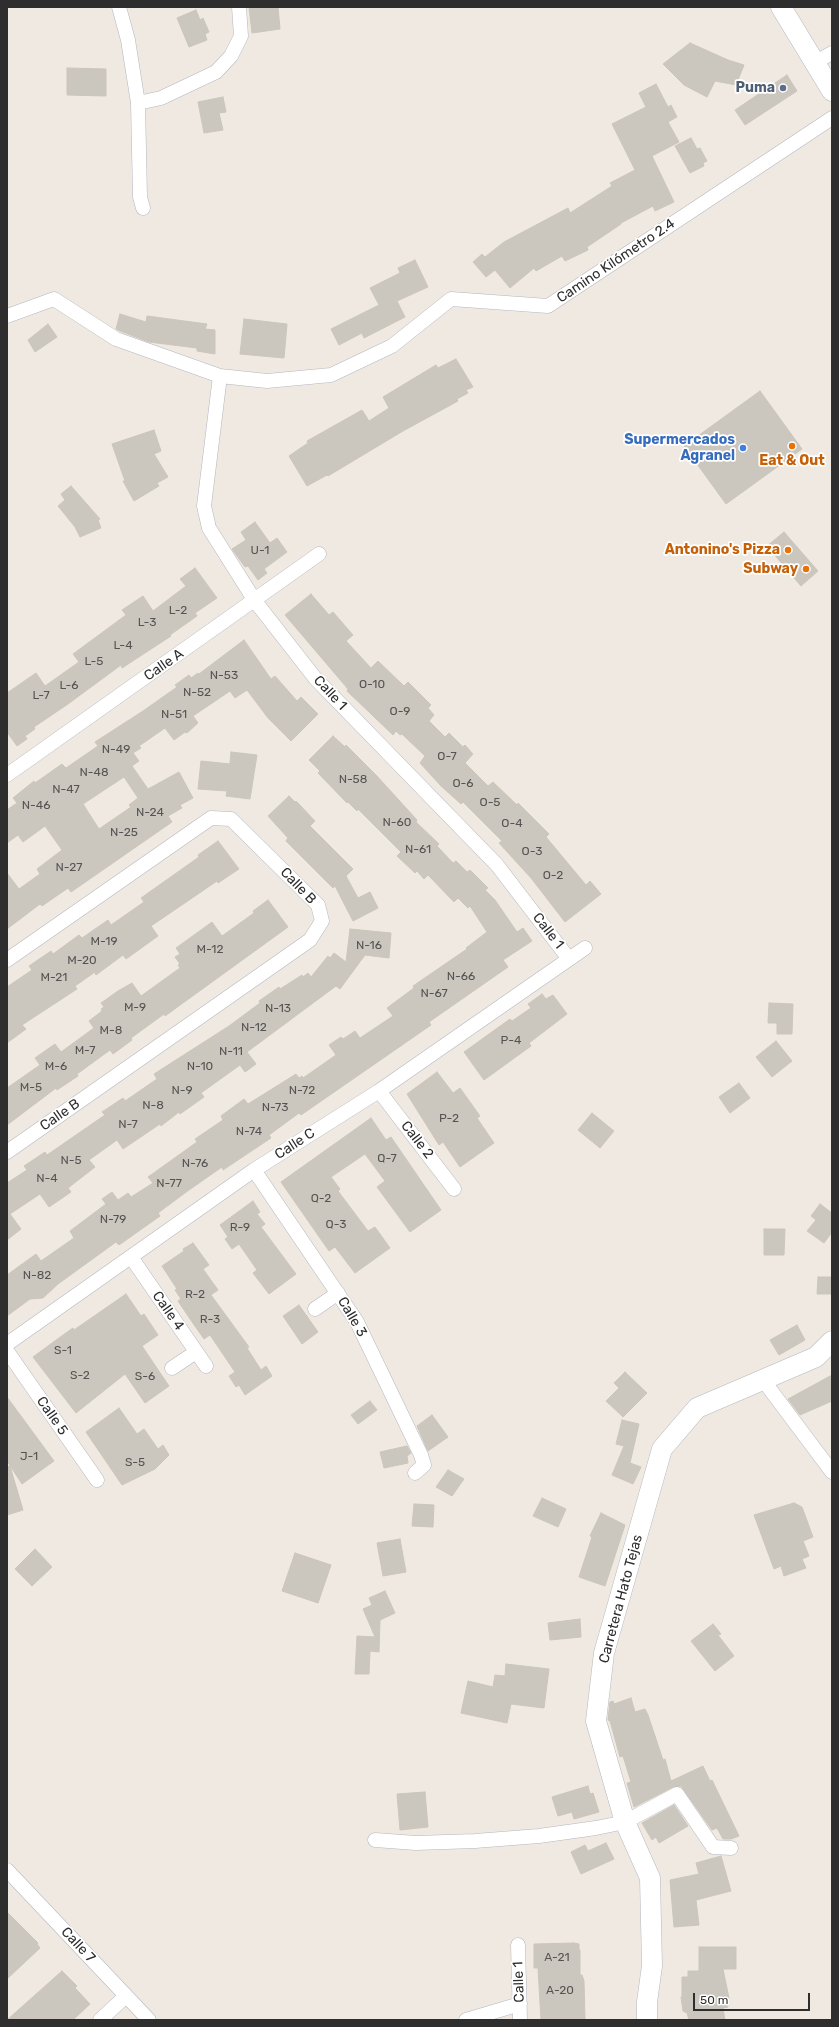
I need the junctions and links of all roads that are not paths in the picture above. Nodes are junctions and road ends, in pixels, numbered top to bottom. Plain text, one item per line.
1 (119, 7) edge
2 (239, 7) edge
3 (781, 7) edge
4 (832, 53) edge
5 (814, 63) junction
6 (832, 91) edge
7 (138, 103) junction
8 (832, 118) edge
9 (143, 208) dead end
10 (7, 316) edge
11 (220, 376) junction
12 (319, 554) dead end
13 (255, 601) junction
14 (7, 775) edge
15 (585, 948) dead end
16 (569, 959) junction
17 (7, 960) edge
18 (379, 1091) junction
19 (7, 1152) edge
20 (254, 1170) junction
21 (454, 1189) dead end
22 (131, 1257) junction
23 (338, 1293) junction
24 (315, 1309) dead end
25 (832, 1341) edge
26 (7, 1344) edge
27 (7, 1351) edge
28 (196, 1352) junction
29 (206, 1366) dead end
30 (172, 1368) dead end
31 (763, 1380) junction
32 (832, 1472) edge
33 (415, 1473) dead end
34 (97, 1480) dead end
35 (625, 1822) junction
36 (374, 1840) dead end
37 (731, 1848) dead end
38 (10, 1878) edge
39 (518, 1945) dead end
40 (126, 1996) junction
41 (520, 2004) junction
42 (100, 2020) edge
43 (149, 2020) edge
44 (466, 2020) edge
45 (520, 2020) edge
46 (647, 2020) edge

1 - 7 street
2 - 7 street
3 - 5 street
4 - 5 street
5 - 6 street
7 - 9 street
8 - 11 street, Camino Kilómetro 2.4
10 - 11 street, Camino Kilómetro 2.4
11 - 13 street, Calle 1
12 - 13 street, Calle A
13 - 14 street, Calle A
13 - 16 street, Calle 1
15 - 16 street, Calle C
16 - 18 street, Calle C
17 - 19 street, Calle B
18 - 20 street, Calle C
18 - 21 street, Calle 2
20 - 22 street, Calle C
20 - 23 street, Calle 3
22 - 26 street, Calle C
22 - 28 street, Calle 4
23 - 24 street
23 - 33 street, Calle 3
25 - 31 street, Carretera Hato Tejas
27 - 34 street, Calle 5
28 - 29 street, Calle 4
28 - 30 street
31 - 32 street
31 - 35 street, Carretera Hato Tejas
35 - 36 street
35 - 37 street
35 - 46 street, Carretera Hato Tejas
38 - 40 street, Calle 7
39 - 41 street, Calle 1
40 - 42 street
40 - 43 street, Calle 7
41 - 44 street
41 - 45 street, Calle 1

